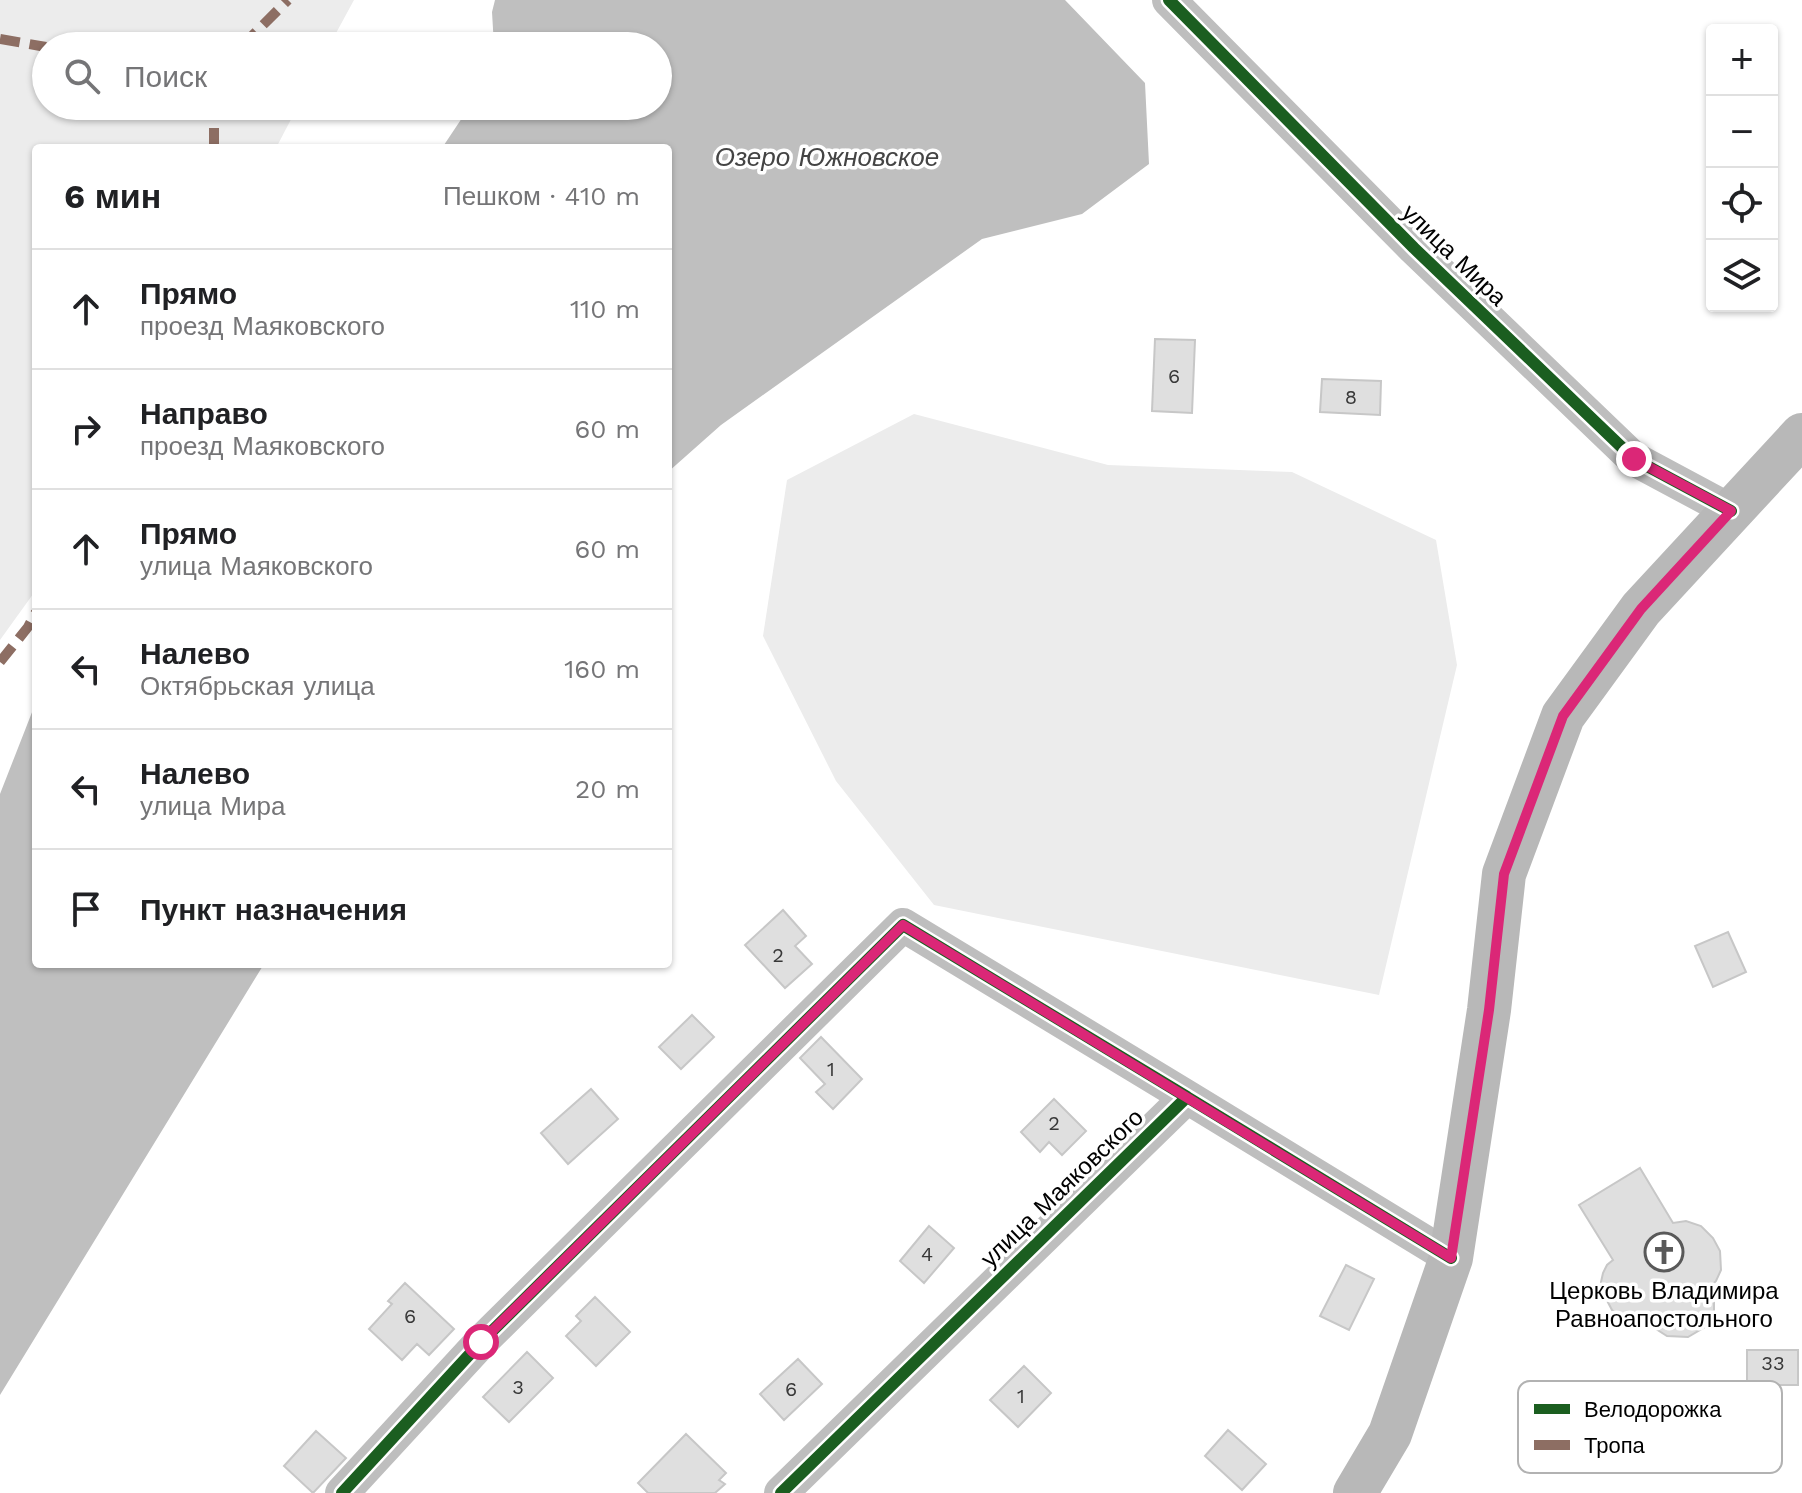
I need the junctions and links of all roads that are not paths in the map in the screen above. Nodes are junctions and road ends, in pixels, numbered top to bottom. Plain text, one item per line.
1 (1169, 0) edge
2 (1802, 435) edge
3 (1731, 511) junction
4 (1187, 1097) junction
5 (1451, 1258) junction
6 (342, 1493) edge
7 (781, 1493) edge
8 (1355, 1493) edge

1 - 3 street, улица Мира
2 - 3 main road
3 - 5 main road
4 - 5 street
4 - 6 street
4 - 7 street, улица Маяковского
5 - 8 main road

